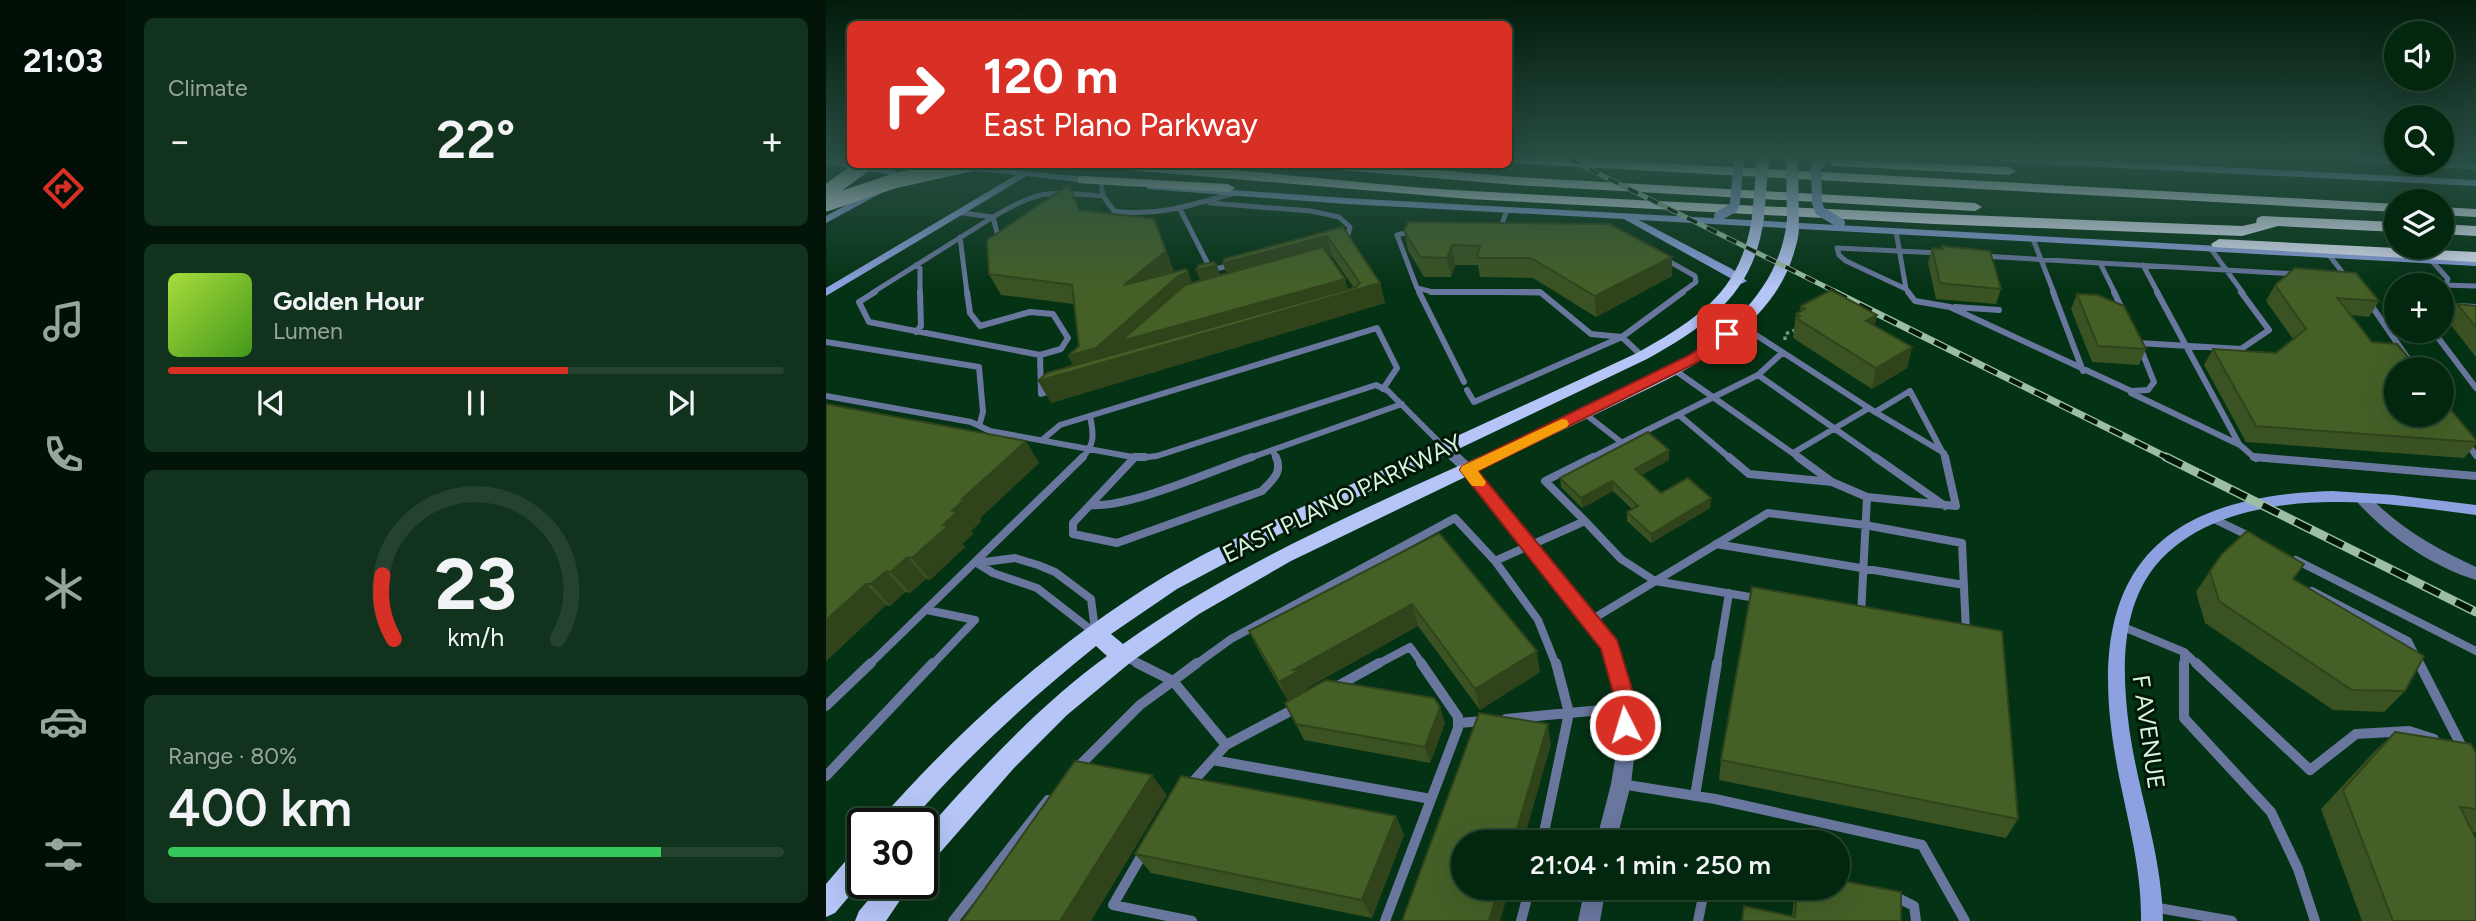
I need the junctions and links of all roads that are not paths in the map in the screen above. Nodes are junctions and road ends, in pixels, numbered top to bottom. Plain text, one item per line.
1 (859, 202) edge
2 (980, 202) edge
3 (1018, 202) edge
4 (1108, 202) edge
5 (1201, 202) edge
6 (1369, 202) edge
7 (1604, 202) edge
8 (1735, 202) edge
9 (1759, 202) edge
10 (1792, 202) edge
11 (1817, 202) edge
12 (1897, 202) edge
13 (2302, 202) edge
14 (1210, 203) dead end
15 (2384, 207) edge
16 (1179, 208) junction
17 (1507, 210) junction
18 (2454, 212) edge
19 (962, 213) junction
20 (1124, 213) junction
21 (2476, 213) edge
22 (1621, 216) junction
23 (993, 217) junction
24 (1910, 218) junction
25 (1118, 219) edge
26 (826, 220) edge
27 (1706, 220) junction
28 (1758, 220) junction
29 (2276, 222) junction
30 (1793, 223) junction
31 (2384, 226) edge
32 (1869, 230) junction
33 (2454, 230) edge
34 (1419, 231) edge
35 (2476, 231) edge
36 (1485, 232) edge
37 (1499, 232) junction
38 (1511, 232) edge
39 (1896, 232) junction
40 (960, 237) junction
41 (1334, 239) edge
42 (2033, 239) junction
43 (2211, 249) junction
44 (1001, 250) edge
45 (1899, 251) junction
46 (1953, 254) edge
47 (2329, 255) junction
48 (1661, 256) edge
49 (1979, 256) edge
50 (2476, 257) edge
51 (2041, 259) junction
52 (2431, 260) junction
53 (2100, 262) junction
54 (2476, 262) edge
55 (1236, 263) edge
56 (916, 265) junction
57 (2143, 265) junction
58 (2226, 269) junction
59 (1211, 270) junction
60 (1223, 272) edge
61 (2443, 273) edge
62 (2307, 274) edge
63 (2334, 276) edge
64 (2348, 277) junction
65 (1204, 280) edge
66 (1741, 281) junction
67 (2355, 284) edge
68 (2454, 285) edge
69 (2476, 286) edge
70 (1417, 288) junction
71 (1906, 289) junction
72 (2361, 291) edge
73 (826, 293) edge
74 (2454, 306) edge
75 (1950, 307) junction
76 (2476, 307) edge
77 (1999, 310) dead end
78 (2127, 320) edge
79 (1739, 324) junction
80 (916, 332) junction
81 (2133, 332) edge
82 (1622, 337) junction
83 (826, 342) edge
84 (2442, 343) edge
85 (836, 344) junction
86 (2138, 344) junction
87 (2188, 346) junction
88 (826, 350) edge
89 (1783, 353) junction
90 (1040, 355) junction
91 (1642, 356) junction
92 (2408, 357) edge
93 (1673, 369) junction
94 (2083, 370) junction
95 (1758, 375) junction
96 (1464, 382) dead end
97 (1064, 387) edge
98 (2123, 388) junction
99 (2476, 388) edge
100 (1384, 389) junction
101 (1467, 390) dead end
102 (826, 396) edge
103 (1716, 397) junction
104 (1402, 404) junction
105 (1872, 410) junction
106 (1584, 413) junction
107 (1679, 415) junction
108 (1090, 416) junction
109 (979, 426) junction
110 (1835, 428) junction
111 (2462, 436) edge
112 (1042, 440) junction
113 (1621, 442) junction
114 (2239, 445) junction
115 (1445, 447) junction
116 (1090, 450) junction
117 (1272, 450) junction
118 (1793, 453) junction
119 (1946, 454) junction
120 (2476, 456) edge
121 (1135, 457) junction
122 (1468, 470) junction
123 (2476, 477) edge
124 (1832, 482) junction
125 (1867, 497) junction
126 (2362, 498) junction
127 (1091, 505) junction
128 (1945, 506) junction
129 (2476, 510) edge
130 (2214, 519) junction
131 (1585, 521) junction
132 (1865, 526) junction
133 (1530, 544) junction
134 (1716, 544) junction
135 (2264, 544) edge
136 (2289, 556) edge
137 (1495, 561) junction
138 (976, 563) junction
139 (1863, 568) junction
140 (2476, 573) edge
141 (1656, 581) junction
142 (1964, 585) junction
143 (2303, 587) edge
144 (1729, 593) junction
145 (1768, 600) edge
146 (927, 610) junction
147 (1847, 614) edge
148 (1861, 616) junction
149 (1874, 618) edge
150 (1591, 620) junction
151 (2121, 626) junction
152 (1953, 632) edge
153 (1096, 633) junction
154 (2476, 651) edge
155 (2184, 652) junction
156 (1122, 656) junction
157 (1173, 681) junction
158 (1324, 693) edge
159 (1312, 699) edge
160 (826, 706) edge
161 (1624, 708) junction
162 (1569, 713) junction
163 (1458, 723) junction
164 (2442, 742) edge
165 (1226, 745) junction
166 (2453, 746) edge
167 (2464, 749) junction
168 (1213, 761) junction
169 (2470, 761) edge
170 (828, 771) edge
171 (1070, 774) edge
172 (1621, 784) junction
173 (1054, 793) edge
174 (1695, 796) junction
175 (1178, 799) edge
176 (1431, 799) junction
177 (907, 808) edge
178 (1545, 830) edge
179 (1609, 830) edge
180 (938, 836) edge
181 (1150, 841) edge
182 (847, 879) edge
183 (1880, 890) edge
184 (886, 899) edge
185 (1527, 900) edge
186 (1593, 900) edge
187 (1702, 900) edge
188 (826, 904) edge
189 (2152, 914) edge
190 (869, 921) edge
191 (953, 921) edge
192 (1192, 921) edge
193 (1385, 921) edge
194 (1521, 921) edge
195 (1589, 921) edge
196 (1698, 921) edge
197 (1916, 921) edge
198 (1965, 921) edge
199 (2232, 921) edge
200 (2315, 921) edge

1 - 26 main road
2 - 19 main road
3 - 23 lane
4 - 20 lane
5 - 16 lane
6 - 17 main road
7 - 24 highway
8 - 27 main road, bridge
9 - 28 main road, EAST PLANO PARKWAY, bridge
10 - 30 main road, EAST PLANO PARKWAY, bridge
11 - 32 main road, bridge
12 - 29 highway
13 - 15 highway
14 - 41 lane
16 - 20 lane
16 - 59 lane
17 - 22 main road
17 - 37 lane
18 - 21 highway
19 - 23 lane
19 - 73 main road
20 - 25 lane
22 - 27 main road
22 - 66 main road
23 - 40 lane
23 - 44 lane
24 - 29 highway
24 - 50 highway
27 - 28 main road
28 - 30 main road
28 - 66 main road, EAST PLANO PARKWAY
29 - 31 highway
30 - 32 main road
30 - 79 main road, EAST PLANO PARKWAY
32 - 39 main road
33 - 35 highway
34 - 70 lane
36 - 37 lane
37 - 38 lane
39 - 42 main road
39 - 45 lane
40 - 56 lane
40 - 90 lane
42 - 43 main road
42 - 51 lane
43 - 47 main road
43 - 58 lane
45 - 46 lane
45 - 71 lane
45 - 71 lane
47 - 52 main road
47 - 64 lane
48 - 82 lane
49 - 51 lane
51 - 53 lane
51 - 94 lane
52 - 54 main road
52 - 61 lane
53 - 57 lane
53 - 78 lane
55 - 59 lane
56 - 80 lane
56 - 80 lane
57 - 58 lane
57 - 87 lane
58 - 62 lane
58 - 87 lane
59 - 60 lane
59 - 65 lane
63 - 64 lane
64 - 67 lane
66 - 91 main road, EAST PLANO PARKWAY
68 - 69 lane
70 - 82 lane
70 - 96 lane
71 - 75 lane
72 - 92 lane
74 - 76 lane
75 - 77 lane
75 - 94 lane
79 - 89 lane
79 - 93 main road, EAST PLANO PARKWAY
80 - 90 lane
81 - 86 lane
82 - 91 lane
82 - 101 lane
83 - 85 lane
84 - 99 lane
85 - 88 lane
85 - 109 lane
86 - 87 lane
86 - 98 lane
87 - 114 lane
89 - 95 lane
89 - 105 lane
90 - 97 lane
91 - 93 main road
91 - 115 main road, EAST PLANO PARKWAY
93 - 103 lane
93 - 106 main road, EAST PLANO PARKWAY
94 - 98 lane
95 - 103 lane
95 - 110 lane
98 - 114 lane
100 - 104 lane
100 - 108 lane
100 - 121 lane
102 - 109 lane
103 - 107 lane
103 - 118 lane
104 - 115 lane
104 - 117 lane
105 - 110 lane
105 - 119 lane
105 - 119 lane
106 - 113 lane
106 - 122 main road, EAST PLANO PARKWAY
107 - 113 lane
107 - 124 lane
108 - 112 lane
108 - 116 lane
109 - 112 lane
110 - 118 lane
110 - 128 lane
111 - 120 lane
112 - 116 lane
113 - 131 lane
114 - 123 lane
115 - 122 street
115 - 153 main road, EAST PLANO PARKWAY
116 - 121 lane
116 - 138 lane
117 - 127 lane
117 - 127 lane
118 - 124 lane
119 - 128 lane
121 - 127 lane
122 - 133 street
122 - 156 main road, EAST PLANO PARKWAY
124 - 125 lane
125 - 128 lane
125 - 132 lane
126 - 129 main road, F AVENUE
126 - 130 main road, F AVENUE
126 - 140 street
130 - 135 lane
130 - 151 main road, F AVENUE
131 - 133 lane
131 - 141 lane
132 - 134 lane
132 - 139 lane
132 - 142 lane
133 - 137 lane
133 - 150 street
134 - 139 lane
134 - 141 lane
136 - 154 lane
137 - 157 lane
137 - 162 lane
138 - 146 lane
138 - 153 lane
138 - 153 lane
139 - 142 lane
139 - 148 lane
141 - 144 lane
141 - 150 lane
142 - 152 lane
143 - 167 lane
144 - 145 lane
144 - 174 lane
146 - 160 lane
146 - 170 lane
147 - 148 lane
148 - 149 lane
150 - 161 street
151 - 155 lane
151 - 189 main road, F AVENUE
153 - 156 main road
153 - 177 main road, EAST PLANO PARKWAY
155 - 164 lane
155 - 200 lane
156 - 157 lane
156 - 180 main road, EAST PLANO PARKWAY
157 - 165 lane
157 - 171 lane
158 - 163 lane
159 - 165 lane
161 - 162 lane
161 - 172 street
162 - 163 lane
162 - 178 lane
163 - 176 lane
165 - 168 lane
166 - 167 lane
167 - 169 lane
168 - 175 lane
168 - 176 lane
172 - 174 lane
172 - 179 street
173 - 191 lane
174 - 198 lane
176 - 193 lane
181 - 192 lane
182 - 188 main road
183 - 197 lane
184 - 190 main road
185 - 194 lane
186 - 195 street
187 - 196 lane
189 - 199 lane

